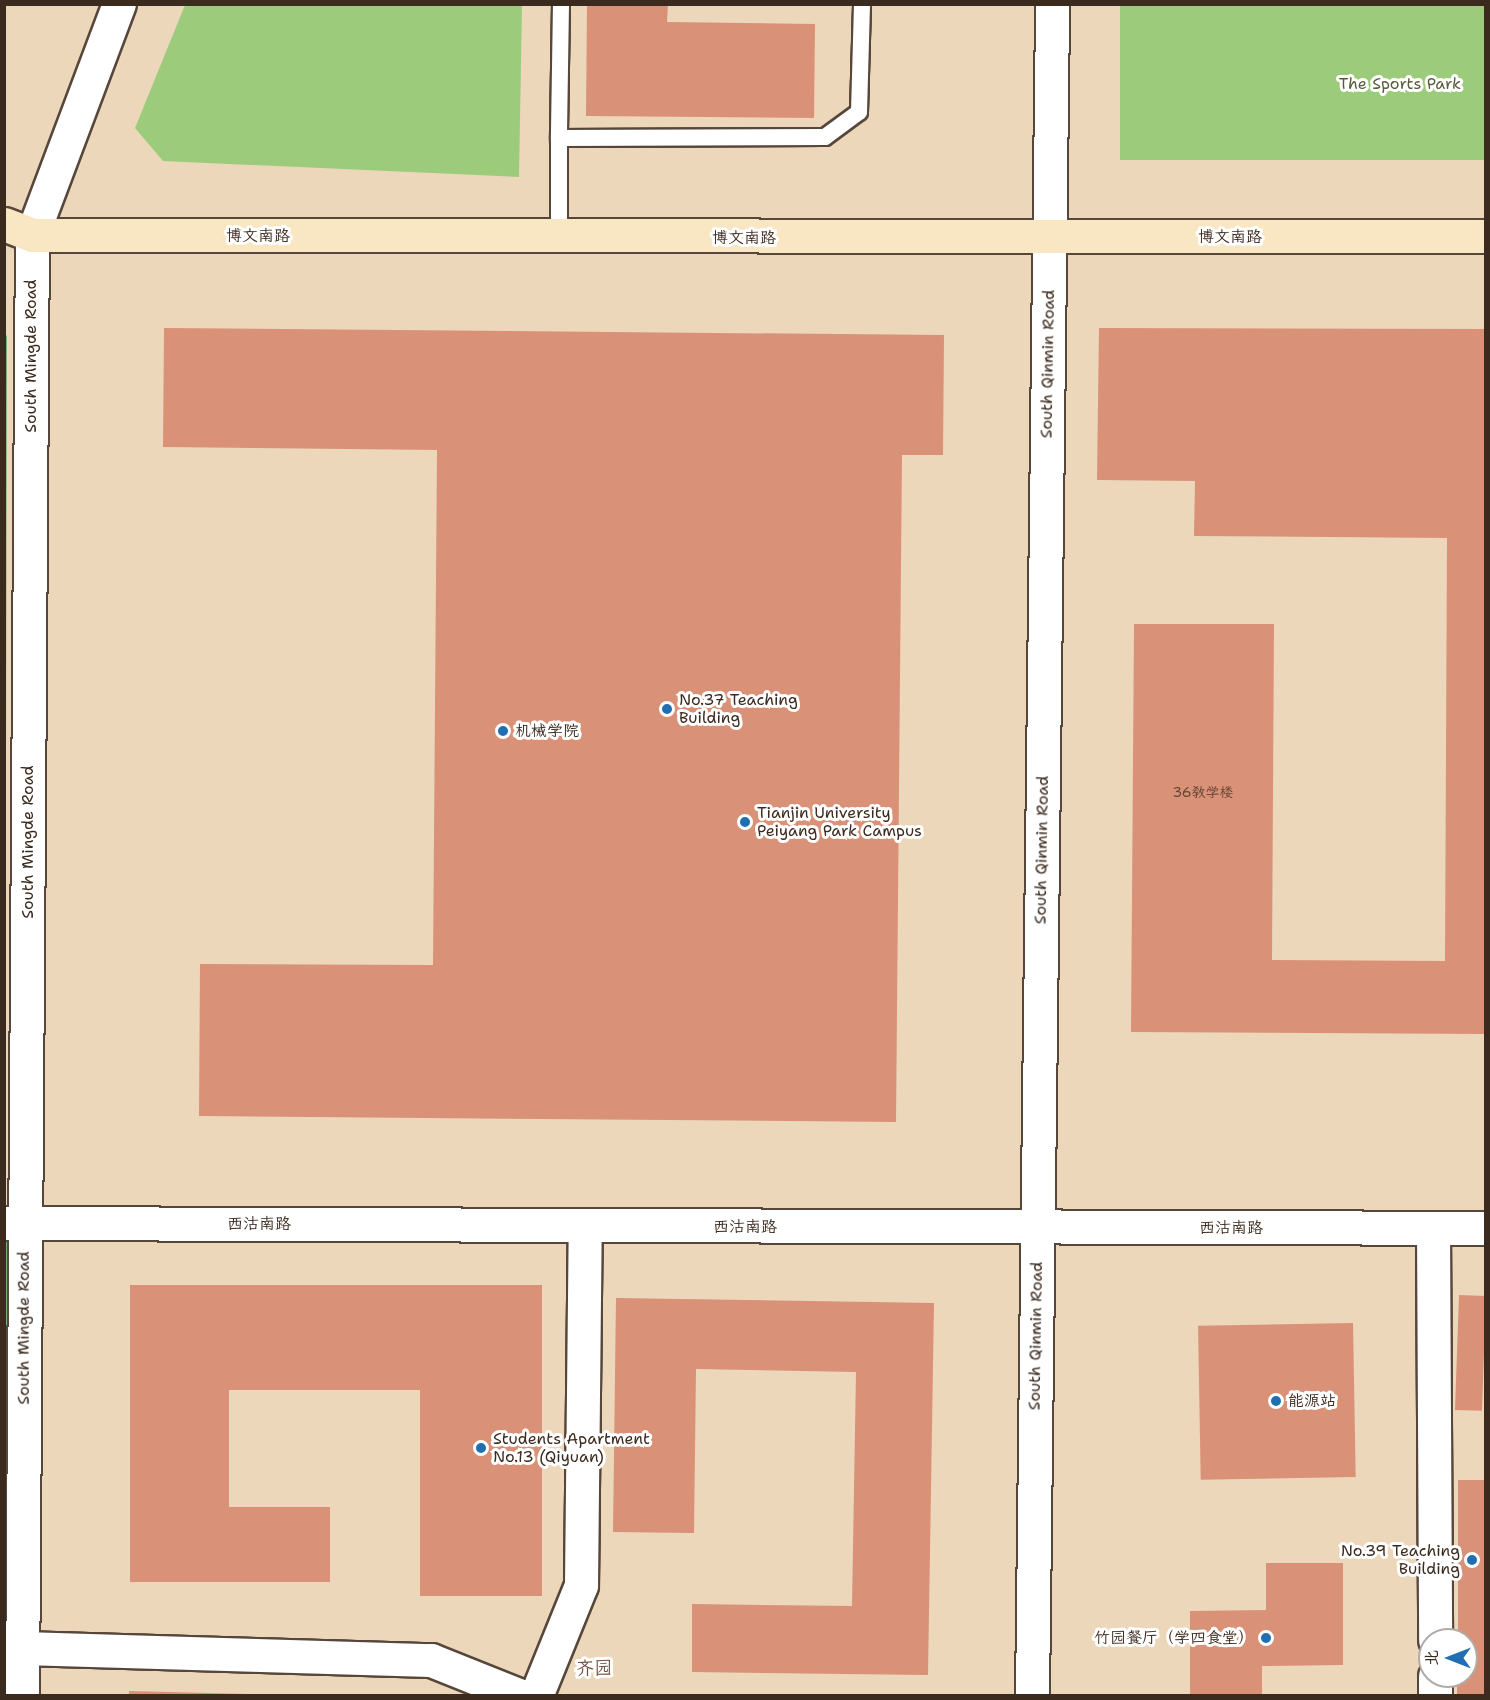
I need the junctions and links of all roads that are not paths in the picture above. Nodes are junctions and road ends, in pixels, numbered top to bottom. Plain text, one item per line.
1 (119, 4) edge
2 (561, 4) edge
3 (862, 4) edge
4 (1052, 4) edge
5 (559, 138) junction
6 (18, 229) edge
7 (1485, 236) edge
8 (559, 237) junction
9 (1050, 239) junction
10 (15, 1222) edge
11 (585, 1226) junction
12 (1433, 1228) junction
13 (1485, 1228) edge
14 (1038, 1229) junction
15 (1435, 1628) edge
16 (22, 1648) junction
17 (22, 1695) edge
18 (521, 1695) edge
19 (536, 1695) edge
20 (1032, 1695) edge

1 - 6 street, South Mingde Road
2 - 5 lane
3 - 5 lane
4 - 9 street, South Qinmin Road
5 - 8 lane
6 - 8 street, 博文南路
6 - 10 street, South Mingde Road
7 - 9 street, 博文南路
8 - 9 street, 博文南路
9 - 14 street, South Qinmin Road
10 - 11 street, 西沽南路
10 - 16 street, South Mingde Road
11 - 14 street, 西沽南路
11 - 19 street
12 - 13 street, 西沽南路
12 - 14 street, 西沽南路
12 - 15 street
14 - 20 street, South Qinmin Road
16 - 17 street, South Mingde Road
16 - 18 street

